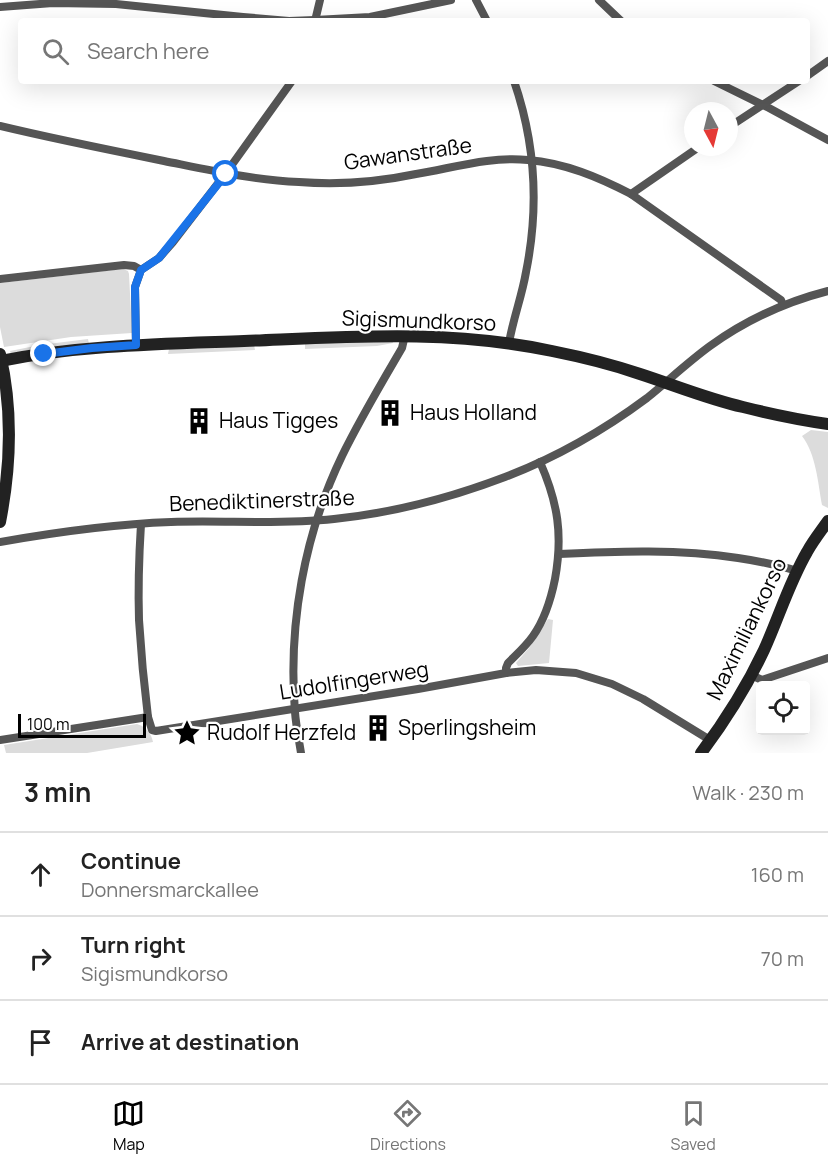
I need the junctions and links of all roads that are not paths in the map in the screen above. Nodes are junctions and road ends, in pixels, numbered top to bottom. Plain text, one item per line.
1 (320, 0) edge
2 (451, 0) edge
3 (476, 0) edge
4 (599, 0) edge
5 (0, 8) edge
6 (251, 18) edge
7 (316, 18) edge
8 (371, 18) edge
9 (485, 18) edge
10 (618, 18) edge
11 (828, 61) edge
12 (810, 74) edge
13 (290, 84) edge
14 (515, 84) edge
15 (720, 84) edge
16 (794, 84) edge
17 (762, 105) junction
18 (738, 121) edge
19 (0, 126) edge
20 (828, 140) edge
21 (686, 156) edge
22 (532, 160) junction
23 (226, 174) junction
24 (631, 194) junction
25 (141, 270) junction
26 (0, 279) edge
27 (828, 291) edge
28 (783, 305) junction
29 (405, 335) junction
30 (508, 343) junction
31 (136, 345) junction
32 (1, 358) edge
33 (665, 382) junction
34 (828, 424) edge
35 (540, 462) junction
36 (316, 520) junction
37 (828, 521) edge
38 (0, 522) edge
39 (141, 524) junction
40 (0, 542) edge
41 (559, 554) junction
42 (797, 571) junction
43 (828, 657) edge
44 (506, 673) junction
45 (751, 675) junction
46 (295, 709) junction
47 (148, 717) junction
48 (0, 740) edge
49 (710, 740) junction
50 (301, 753) edge
51 (701, 753) edge

1 - 7 street
2 - 8 street
3 - 9 street
4 - 10 street
5 - 6 street
11 - 12 street
13 - 23 street
14 - 22 street
15 - 17 street
16 - 17 street
17 - 18 street
17 - 20 street
19 - 23 street, Gawanstraße
21 - 24 street
22 - 23 street, Gawanstraße
22 - 24 street, Gawanstraße
22 - 30 street
23 - 25 street
24 - 28 street, Gawanstraße
25 - 26 street
25 - 31 street
27 - 28 street, Benediktinerstraße
28 - 33 street, Benediktinerstraße
29 - 30 street, Sigismundkorso
29 - 31 street, Sigismundkorso
29 - 36 street
30 - 33 street, Sigismundkorso
31 - 32 street, Sigismundkorso
32 - 38 street
33 - 34 street, Sigismundkorso
33 - 35 street, Benediktinerstraße
35 - 36 street, Benediktinerstraße
35 - 41 street
36 - 39 street, Benediktinerstraße
36 - 46 street
37 - 42 street, Maximiliankorso
39 - 40 street, Benediktinerstraße
39 - 47 street
41 - 42 street
41 - 44 street
42 - 45 street, Maximiliankorso
43 - 45 street
44 - 46 street, Ludolfingerweg
44 - 49 street, Ludolfingerweg
45 - 49 street, Maximiliankorso
46 - 47 street, Ludolfingerweg
46 - 50 street
47 - 48 street
49 - 51 street, Maximiliankorso

